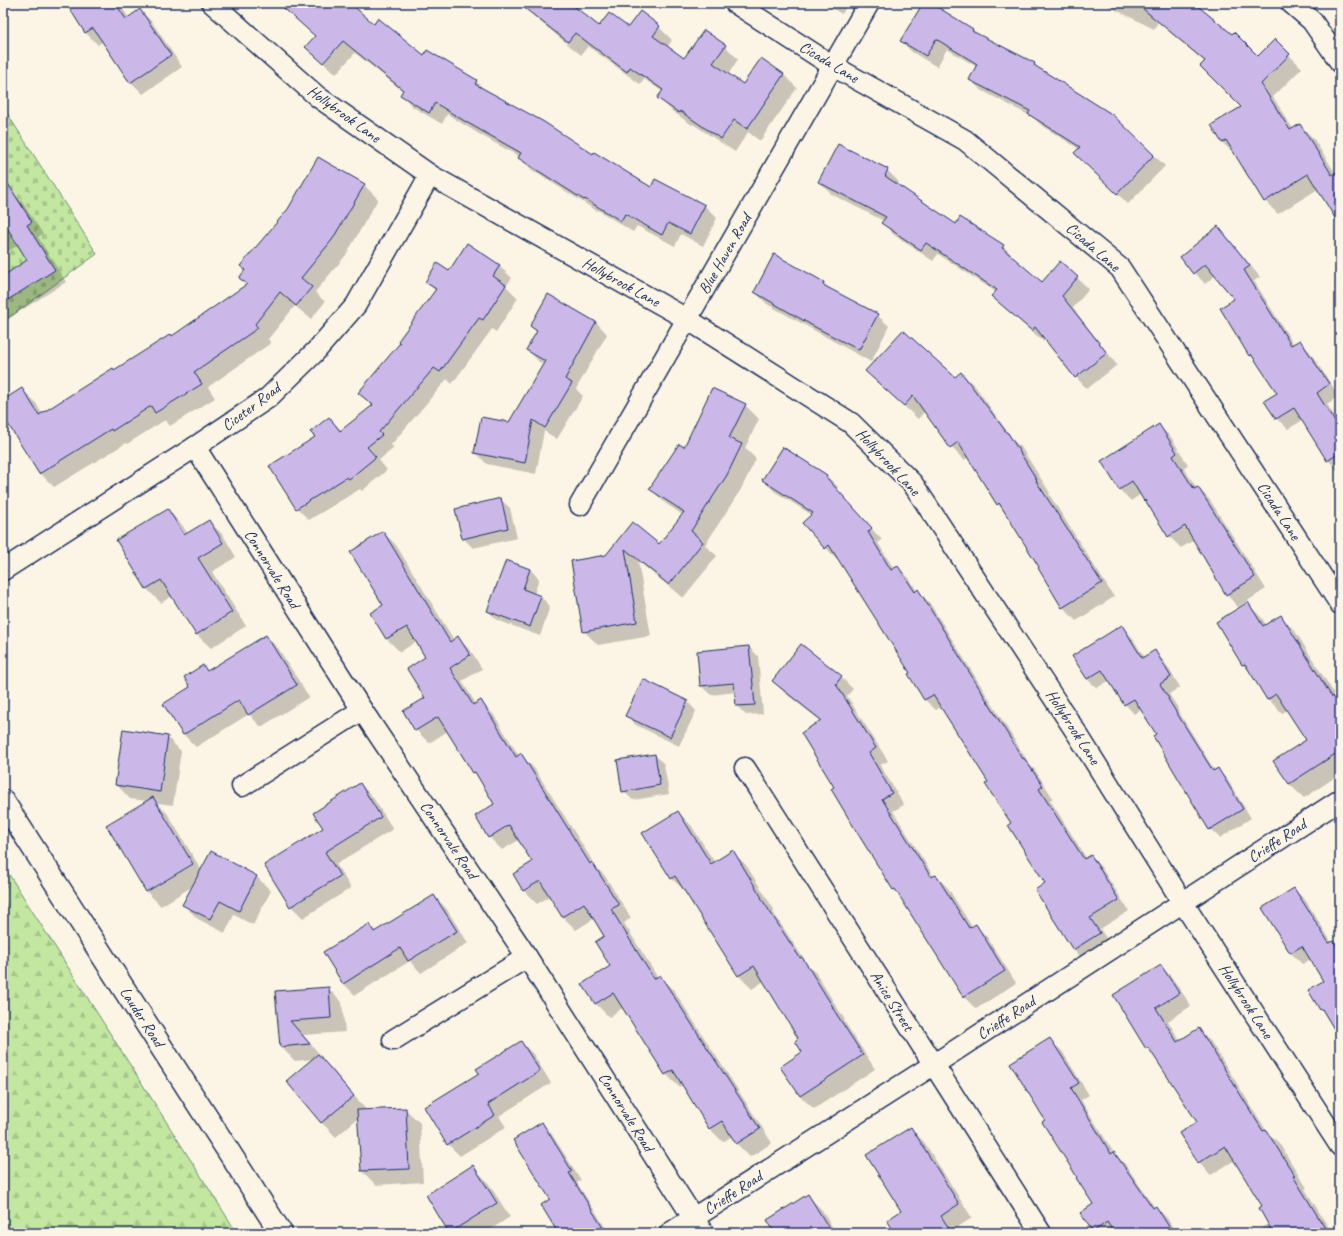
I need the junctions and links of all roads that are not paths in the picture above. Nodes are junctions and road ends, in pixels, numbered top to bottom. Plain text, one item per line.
1 (212, 3) edge
2 (735, 3) edge
3 (869, 3) edge
4 (1291, 3) edge
5 (1340, 62) edge
6 (833, 66) junction
7 (430, 175) junction
8 (687, 319) junction
9 (195, 447) junction
10 (580, 505) dead end
11 (3, 570) edge
12 (1340, 604) edge
13 (362, 710) junction
14 (745, 768) dead end
15 (242, 786) dead end
16 (3, 800) edge
17 (1340, 800) edge
18 (1183, 902) junction
19 (527, 957) junction
20 (393, 1040) dead end
21 (933, 1065) junction
22 (1340, 1146) edge
23 (698, 1225) edge
24 (281, 1233) edge
25 (670, 1233) edge
26 (1041, 1233) edge

1 - 7 street, Hollybrook Lane
2 - 6 street, Cicada Lane
3 - 6 street, Blue Haven Road
4 - 5 street
6 - 8 street, Blue Haven Road
6 - 12 street, Cicada Lane
7 - 8 street, Hollybrook Lane
7 - 9 street, Ciceter Road
8 - 10 street, Blue Haven Road
8 - 18 street, Hollybrook Lane
9 - 11 street, Ciceter Road
9 - 13 street, Connorvale Road
13 - 15 street
13 - 19 street, Connorvale Road
14 - 21 street, Anice Street
16 - 24 main road, Lauder Road
17 - 18 street, Crieffe Road
18 - 21 street, Crieffe Road
18 - 22 street, Hollybrook Lane
19 - 20 street
19 - 23 street, Connorvale Road
21 - 23 street, Crieffe Road
21 - 26 street, Anice Street
23 - 25 street, Crieffe Road

